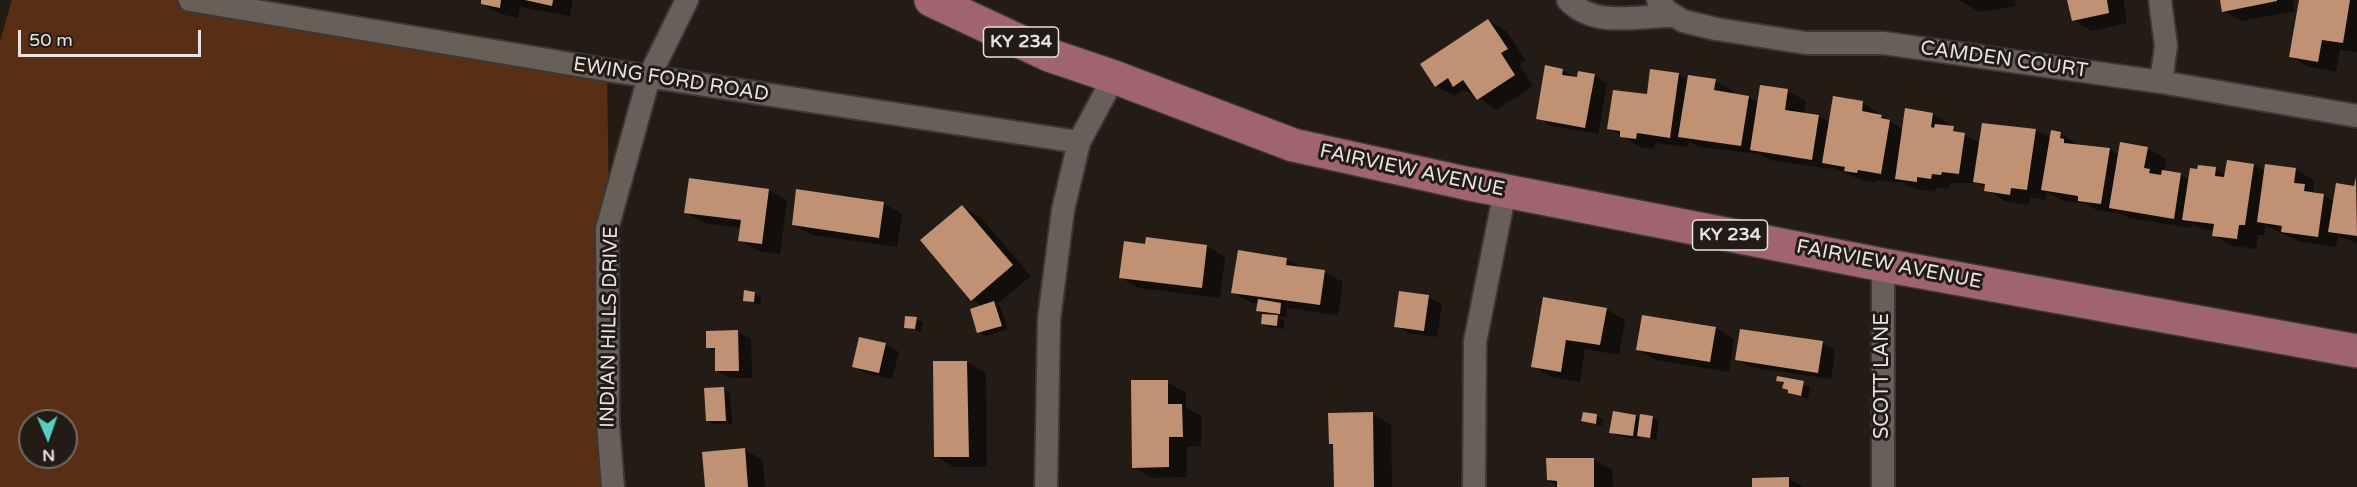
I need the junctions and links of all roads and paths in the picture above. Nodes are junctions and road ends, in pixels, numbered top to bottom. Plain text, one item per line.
1 (190, 0) edge
2 (687, 0) edge
3 (931, 0) edge
4 (1568, 0) edge
5 (2160, 0) edge
6 (1666, 8) edge
7 (649, 77) junction
8 (1114, 77) junction
9 (2161, 82) junction
10 (2357, 116) edge
11 (1079, 142) junction
12 (1505, 191) junction
13 (1883, 265) junction
14 (2357, 351) edge
15 (613, 487) edge
16 (1046, 487) edge
17 (1474, 487) edge
18 (1883, 487) edge

1 - 7 street, EWING FORD ROAD
2 - 7 street, INDIAN HILLS DRIVE
3 - 8 main road, KY 234
4 - 6 street
5 - 9 street
6 - 9 street, CAMDEN COURT
7 - 11 street, EWING FORD ROAD
7 - 15 street, INDIAN HILLS DRIVE
8 - 11 street
8 - 12 main road, FAIRVIEW AVENUE / KY 234
9 - 10 street, CAMDEN COURT
11 - 16 street
12 - 13 main road, FAIRVIEW AVENUE / KY 234
12 - 17 street
13 - 14 main road, FAIRVIEW AVENUE / KY 234
13 - 18 street, SCOTT LANE

